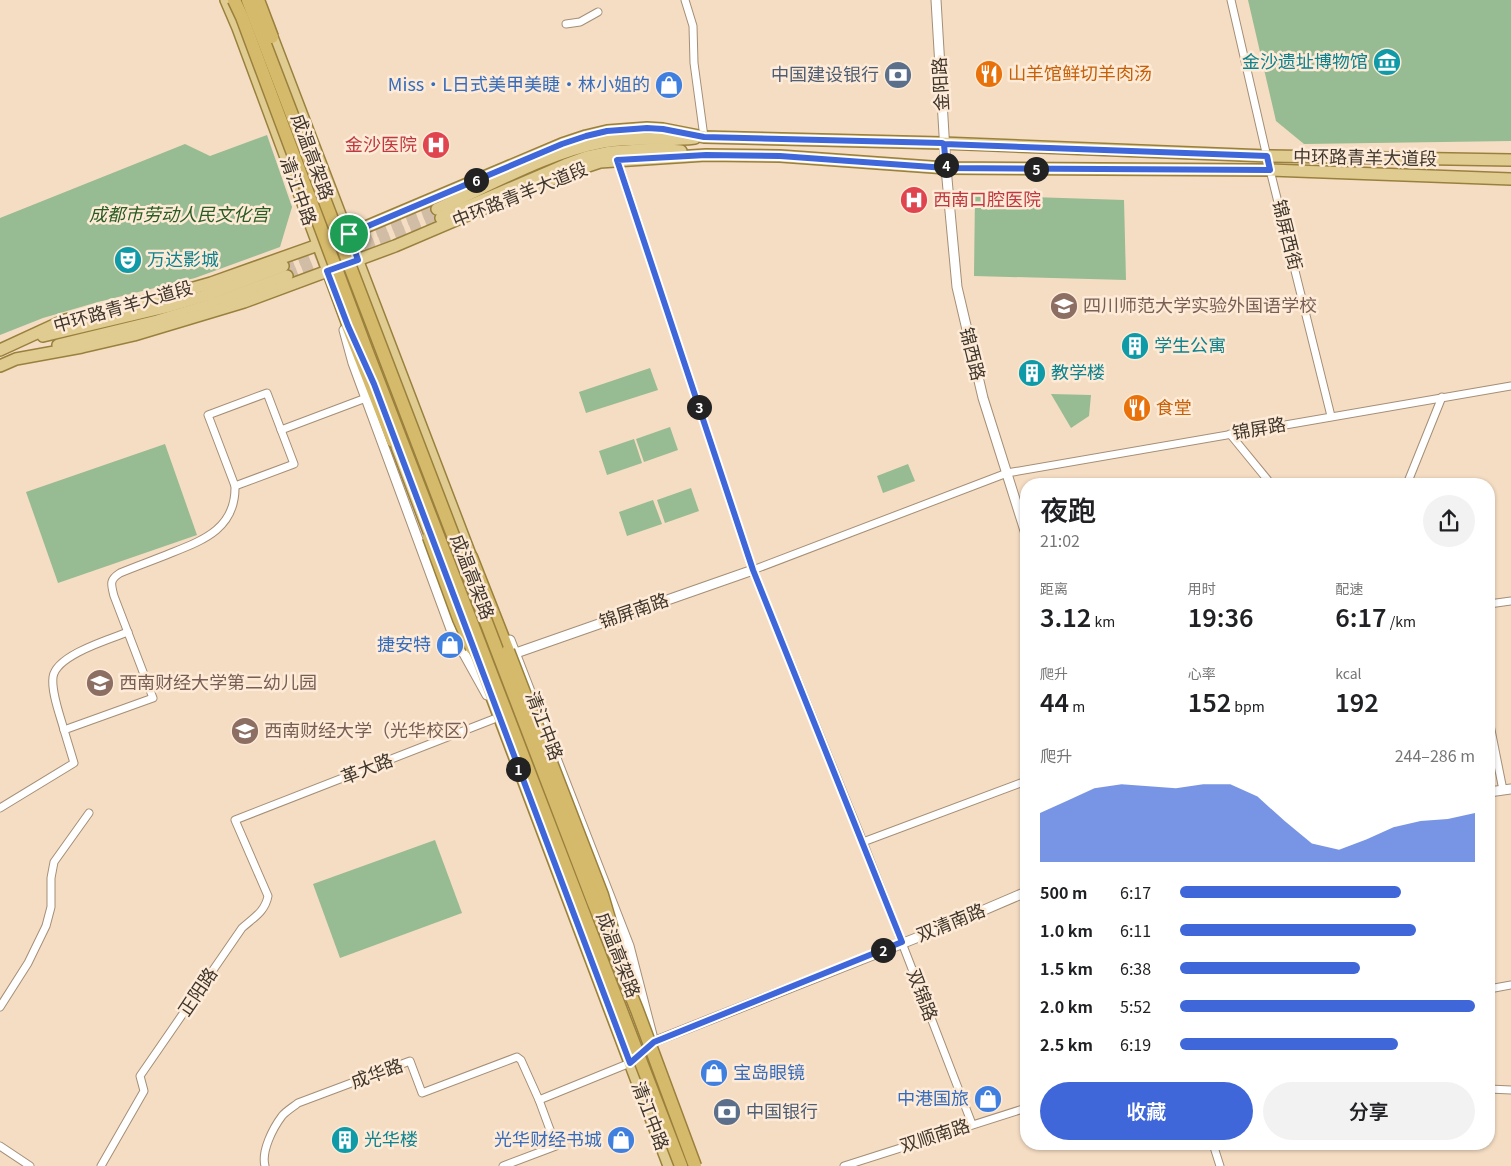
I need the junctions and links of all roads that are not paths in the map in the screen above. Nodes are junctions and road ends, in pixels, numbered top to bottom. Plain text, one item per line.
1 (226, 0) edge
2 (234, 0) edge
3 (248, 0) edge
4 (258, 0) edge
5 (685, 0) edge
6 (936, 0) edge
7 (1231, 0) edge
8 (598, 12) dead end
9 (566, 24) dead end
10 (238, 28) junction
11 (287, 101) junction
12 (704, 137) junction
13 (944, 144) junction
14 (706, 155) junction
15 (1267, 156) junction
16 (617, 160) junction
17 (1511, 160) edge
18 (946, 168) junction
19 (1270, 170) junction
20 (1511, 179) edge
21 (349, 234) junction
22 (318, 245) junction
23 (358, 260) junction
24 (327, 271) junction
25 (333, 287) junction
26 (348, 326) junction
27 (4, 348) edge
28 (16, 359) junction
29 (0, 366) edge
30 (1511, 386) edge
31 (1442, 397) junction
32 (366, 398) junction
33 (1332, 416) junction
34 (281, 430) junction
35 (1230, 434) junction
36 (1007, 473) junction
37 (1267, 478) edge
38 (1409, 478) edge
39 (235, 486) junction
40 (1020, 515) edge
41 (471, 557) junction
42 (753, 570) junction
43 (1511, 601) edge
44 (1495, 603) edge
45 (128, 632) junction
46 (512, 652) junction
47 (501, 715) junction
48 (64, 730) junction
49 (1495, 743) edge
50 (1020, 783) edge
51 (1507, 789) edge
52 (0, 808) edge
53 (89, 813) dead end
54 (235, 820) joint
55 (863, 842) junction
56 (1020, 894) edge
57 (902, 942) junction
58 (1511, 985) edge
59 (1495, 988) edge
60 (0, 1007) edge
61 (637, 1010) junction
62 (654, 1042) junction
63 (630, 1063) junction
64 (1495, 1089) edge
65 (1511, 1090) edge
66 (539, 1100) junction
67 (1020, 1110) edge
68 (972, 1124) junction
69 (0, 1146) edge
70 (1215, 1150) edge
71 (30, 1166) edge
72 (102, 1166) edge
73 (265, 1166) edge
74 (503, 1166) edge
75 (669, 1166) edge
76 (681, 1166) edge
77 (695, 1166) edge
78 (699, 1166) edge
79 (844, 1166) edge
80 (1220, 1166) edge

1 - 10 main road
2 - 10 main road
2 - 47 highway, 成温高架路, bridge
3 - 11 highway, 成温高架路, bridge
4 - 11 highway, bridge
4 - 21 main road, 清江中路
5 - 12 street
6 - 13 street, 金阳路
7 - 15 street, 锦屏西街
8 - 9 street
10 - 22 main road, 清江中路
11 - 61 highway, 成温高架路, bridge
12 - 13 main road, 中环路青羊大道段
12 - 14 main road
12 - 21 main road, 中环路青羊大道段
13 - 15 main road, 中环路青羊大道段
13 - 18 street, 金阳路
14 - 16 main road, 中环路青羊大道段
14 - 18 main road, 中环路青羊大道段
15 - 17 main road, 中环路青羊大道段
15 - 19 street, 锦屏西街
16 - 23 main road, 中环路青羊大道段
16 - 42 street, 双锦路
18 - 19 main road, 中环路青羊大道段
18 - 36 street, 锦西路
19 - 20 main road, 中环路青羊大道段
19 - 33 street, 锦屏西街
21 - 22 main road, 中环路青羊大道段
21 - 23 main road, 清江中路
22 - 24 main road, 清江中路
22 - 27 main road, 中环路青羊大道段
23 - 24 main road, 中环路青羊大道段
23 - 41 main road, 清江中路
24 - 25 main road, 清江中路
24 - 28 main road, 中环路青羊大道段
25 - 26 main road, 清江中路
25 - 32 street
26 - 47 main road, 清江中路
26 - 47 highway, bridge
27 - 28 main road
28 - 29 main road, 中环路青羊大道段
30 - 31 street, 锦屏路
31 - 33 street, 锦屏路
31 - 38 street
32 - 34 street
32 - 47 street
33 - 35 street, 锦屏路
34 - 39 street
34 - 39 street
35 - 36 street, 锦屏路
35 - 37 street
36 - 40 street, 锦西路
36 - 42 street, 锦屏路
39 - 45 street
41 - 46 highway
41 - 62 main road, 清江中路
42 - 46 street, 锦屏南路
42 - 55 street, 双锦路
43 - 44 street
45 - 48 street
45 - 48 street
46 - 61 highway, bridge
46 - 62 street, 清江中路
47 - 54 street, 革大路
47 - 63 main road, 清江中路
47 - 76 highway, 成温高架路, bridge
48 - 52 street
49 - 51 street
50 - 55 street
53 - 60 street
54 - 72 street, 正阳路
55 - 57 street, 双锦路
56 - 57 street, 双清南路
57 - 62 street, 双清南路
57 - 68 street, 双锦路
58 - 59 street
61 - 77 highway, 成温高架路, bridge
62 - 63 street, 双清南路
62 - 78 main road, 清江中路
63 - 66 street
63 - 75 main road, 清江中路
64 - 65 street
66 - 73 street, 成华路
66 - 74 street
67 - 68 street, 双顺南路
68 - 79 street, 双顺南路
69 - 71 street
70 - 80 street

